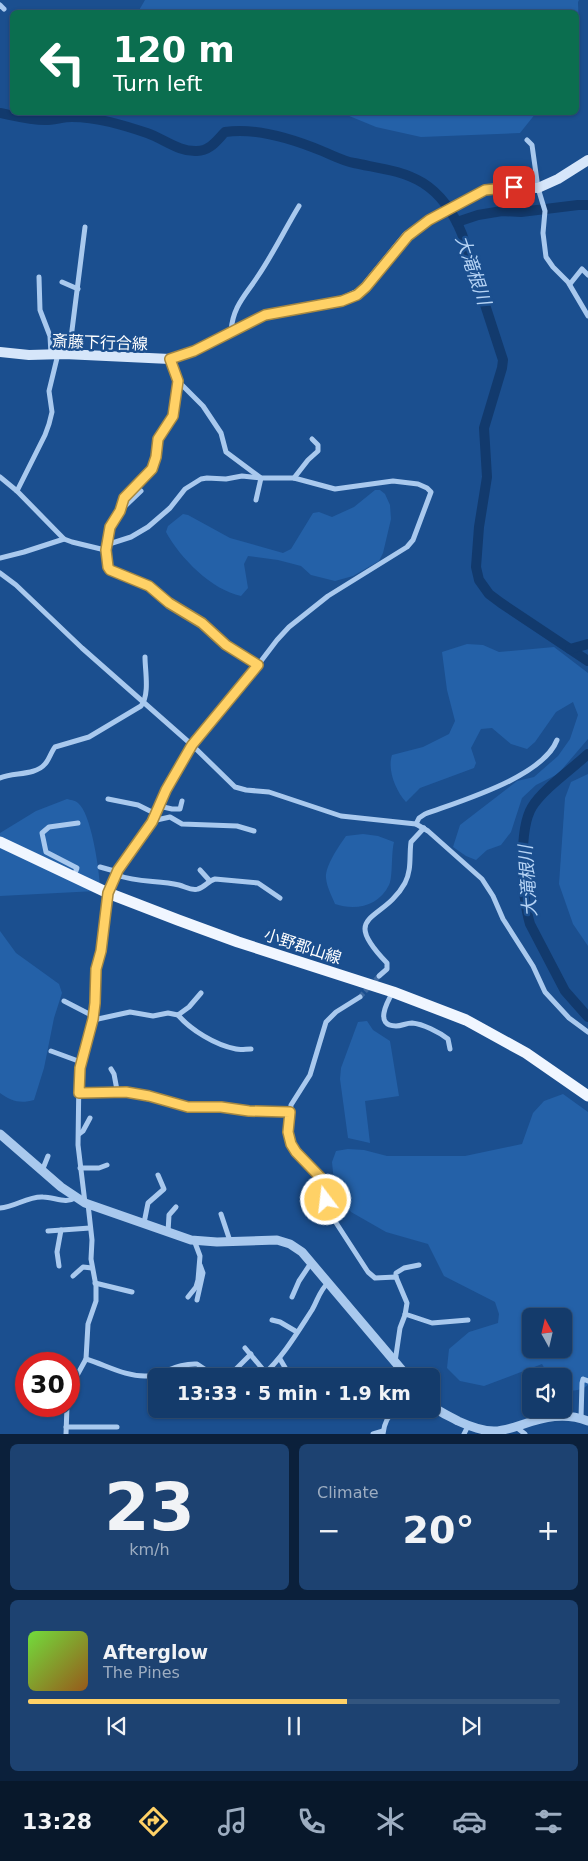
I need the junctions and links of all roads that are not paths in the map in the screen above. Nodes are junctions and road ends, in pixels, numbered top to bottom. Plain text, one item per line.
1 (527, 140) dead end
2 (588, 160) edge
3 (538, 188) junction
4 (300, 206) dead end
5 (84, 227) dead end
6 (588, 275) edge
7 (39, 277) dead end
8 (62, 282) dead end
9 (570, 284) junction
10 (78, 289) junction
11 (588, 316) edge
12 (231, 331) junction
13 (0, 352) edge
14 (55, 354) junction
15 (70, 354) junction
16 (170, 359) junction
17 (178, 381) junction
18 (312, 439) dead end
19 (0, 477) edge
20 (261, 478) junction
21 (294, 478) junction
22 (17, 491) junction
23 (141, 492) dead end
24 (256, 500) dead end
25 (120, 511) junction
26 (64, 539) junction
27 (106, 547) junction
28 (0, 558) edge
29 (0, 573) edge
30 (145, 657) dead end
31 (258, 665) junction
32 (144, 702) junction
33 (558, 740) dead end
34 (192, 745) junction
35 (0, 778) edge
36 (108, 799) dead end
37 (182, 801) dead end
38 (159, 806) junction
39 (156, 814) junction
40 (152, 822) junction
41 (78, 823) dead end
42 (416, 824) junction
43 (424, 828) junction
44 (254, 831) dead end
45 (0, 842) edge
46 (100, 867) dead end
47 (200, 870) dead end
48 (117, 873) junction
49 (74, 876) junction
50 (209, 880) junction
51 (108, 893) junction
52 (280, 898) dead end
53 (379, 976) tunnel mouth
54 (201, 992) dead end
55 (393, 992) junction
56 (360, 997) tunnel mouth
57 (64, 1001) dead end
58 (178, 1015) junction
59 (93, 1017) junction
60 (588, 1032) edge
61 (251, 1049) dead end
62 (450, 1049) dead end
63 (51, 1051) dead end
64 (81, 1062) junction
65 (111, 1069) dead end
66 (114, 1092) junction
67 (79, 1093) junction
68 (588, 1096) edge
69 (290, 1112) junction
70 (90, 1118) dead end
71 (0, 1134) edge
72 (79, 1134) junction
73 (48, 1156) dead end
74 (107, 1165) dead end
75 (80, 1168) junction
76 (42, 1171) junction
77 (158, 1174) dead end
78 (75, 1198) junction
79 (86, 1204) junction
80 (176, 1207) dead end
81 (0, 1208) edge
82 (222, 1214) dead end
83 (144, 1223) junction
84 (90, 1228) junction
85 (61, 1230) junction
86 (48, 1231) dead end
87 (168, 1232) junction
88 (194, 1240) junction
89 (230, 1241) junction
90 (311, 1263) junction
91 (199, 1264) junction
92 (419, 1265) dead end
93 (59, 1266) dead end
94 (92, 1268) junction
95 (74, 1276) dead end
96 (396, 1277) junction
97 (95, 1282) junction
98 (328, 1283) junction
99 (132, 1292) dead end
100 (188, 1297) dead end
101 (292, 1298) dead end
102 (197, 1300) dead end
103 (405, 1314) junction
104 (272, 1320) dead end
105 (468, 1320) dead end
106 (297, 1332) junction
107 (245, 1348) dead end
108 (251, 1354) junction
109 (86, 1359) junction
110 (280, 1359) junction
111 (394, 1362) junction
112 (173, 1368) edge
113 (204, 1368) edge
114 (239, 1368) edge
115 (260, 1368) edge
116 (270, 1368) edge
117 (285, 1368) edge
118 (400, 1368) edge
119 (80, 1370) edge
120 (148, 1376) edge
121 (588, 1381) edge
122 (440, 1412) edge
123 (66, 1417) edge
124 (388, 1418) edge
125 (534, 1418) edge
126 (584, 1420) edge
127 (516, 1426) junction
128 (66, 1427) junction
129 (117, 1427) dead end
130 (466, 1430) edge
131 (383, 1432) edge
132 (483, 1432) edge
133 (66, 1434) edge
134 (373, 1434) edge
135 (525, 1434) edge

1 - 3 street
2 - 3 main road, 斎藤下行合線
3 - 9 street
3 - 12 main road, 斎藤下行合線
4 - 12 street
5 - 10 street
6 - 9 street
7 - 14 street
8 - 10 street
9 - 11 street
10 - 15 street
12 - 16 main road, 斎藤下行合線
13 - 14 main road, 斎藤下行合線
14 - 15 main road, 斎藤下行合線
14 - 22 street
15 - 16 main road, 斎藤下行合線
16 - 17 street
17 - 20 street
17 - 25 street
18 - 21 street
19 - 22 street
20 - 21 street
20 - 24 street
20 - 27 street
21 - 31 street
22 - 26 street
23 - 25 street
25 - 27 street
26 - 27 street
26 - 28 street
27 - 31 street
29 - 32 street
30 - 32 street
31 - 34 street
32 - 34 street
32 - 35 street
33 - 42 street
34 - 38 street
34 - 42 street
36 - 39 street
37 - 38 street
38 - 39 street
39 - 40 street
40 - 44 street
40 - 48 street
41 - 49 street
42 - 43 street
43 - 53 street
43 - 60 street
45 - 49 main road, 小野郡山線
46 - 48 street
47 - 50 street
48 - 50 street
48 - 51 street
49 - 51 main road, 小野郡山線
50 - 52 street
51 - 55 main road, 小野郡山線
51 - 59 street
54 - 58 street
55 - 62 street
55 - 68 main road, 小野郡山線
56 - 69 street
57 - 59 street
58 - 59 street
58 - 61 street
59 - 64 street
63 - 64 street
64 - 67 street
65 - 66 street
66 - 67 street
66 - 69 street
67 - 72 street
69 - 96 street
70 - 72 street
71 - 76 street
72 - 75 street
73 - 76 street
74 - 75 street
75 - 79 street
76 - 78 street
77 - 83 street
78 - 79 street
78 - 81 street
79 - 83 street
79 - 84 street
80 - 87 street
82 - 89 street
83 - 87 street
84 - 85 street
84 - 94 street
85 - 86 street
85 - 93 street
87 - 88 street
88 - 89 street
88 - 91 street
89 - 90 street
90 - 98 street
90 - 101 street
91 - 100 street
91 - 102 street
92 - 96 street
94 - 95 street
94 - 97 street
96 - 103 street
97 - 99 street
97 - 109 street
98 - 106 street
98 - 111 street
103 - 105 street
103 - 111 street
104 - 106 street
106 - 110 street
107 - 108 street
108 - 114 street
108 - 115 street
109 - 119 street
109 - 120 street
110 - 116 street
110 - 117 street
111 - 118 street
112 - 113 street
121 - 126 street
122 - 130 street
123 - 128 street
124 - 131 street
125 - 127 street
127 - 132 street
127 - 135 street
128 - 129 street
128 - 133 street
130 - 132 street
131 - 134 street

